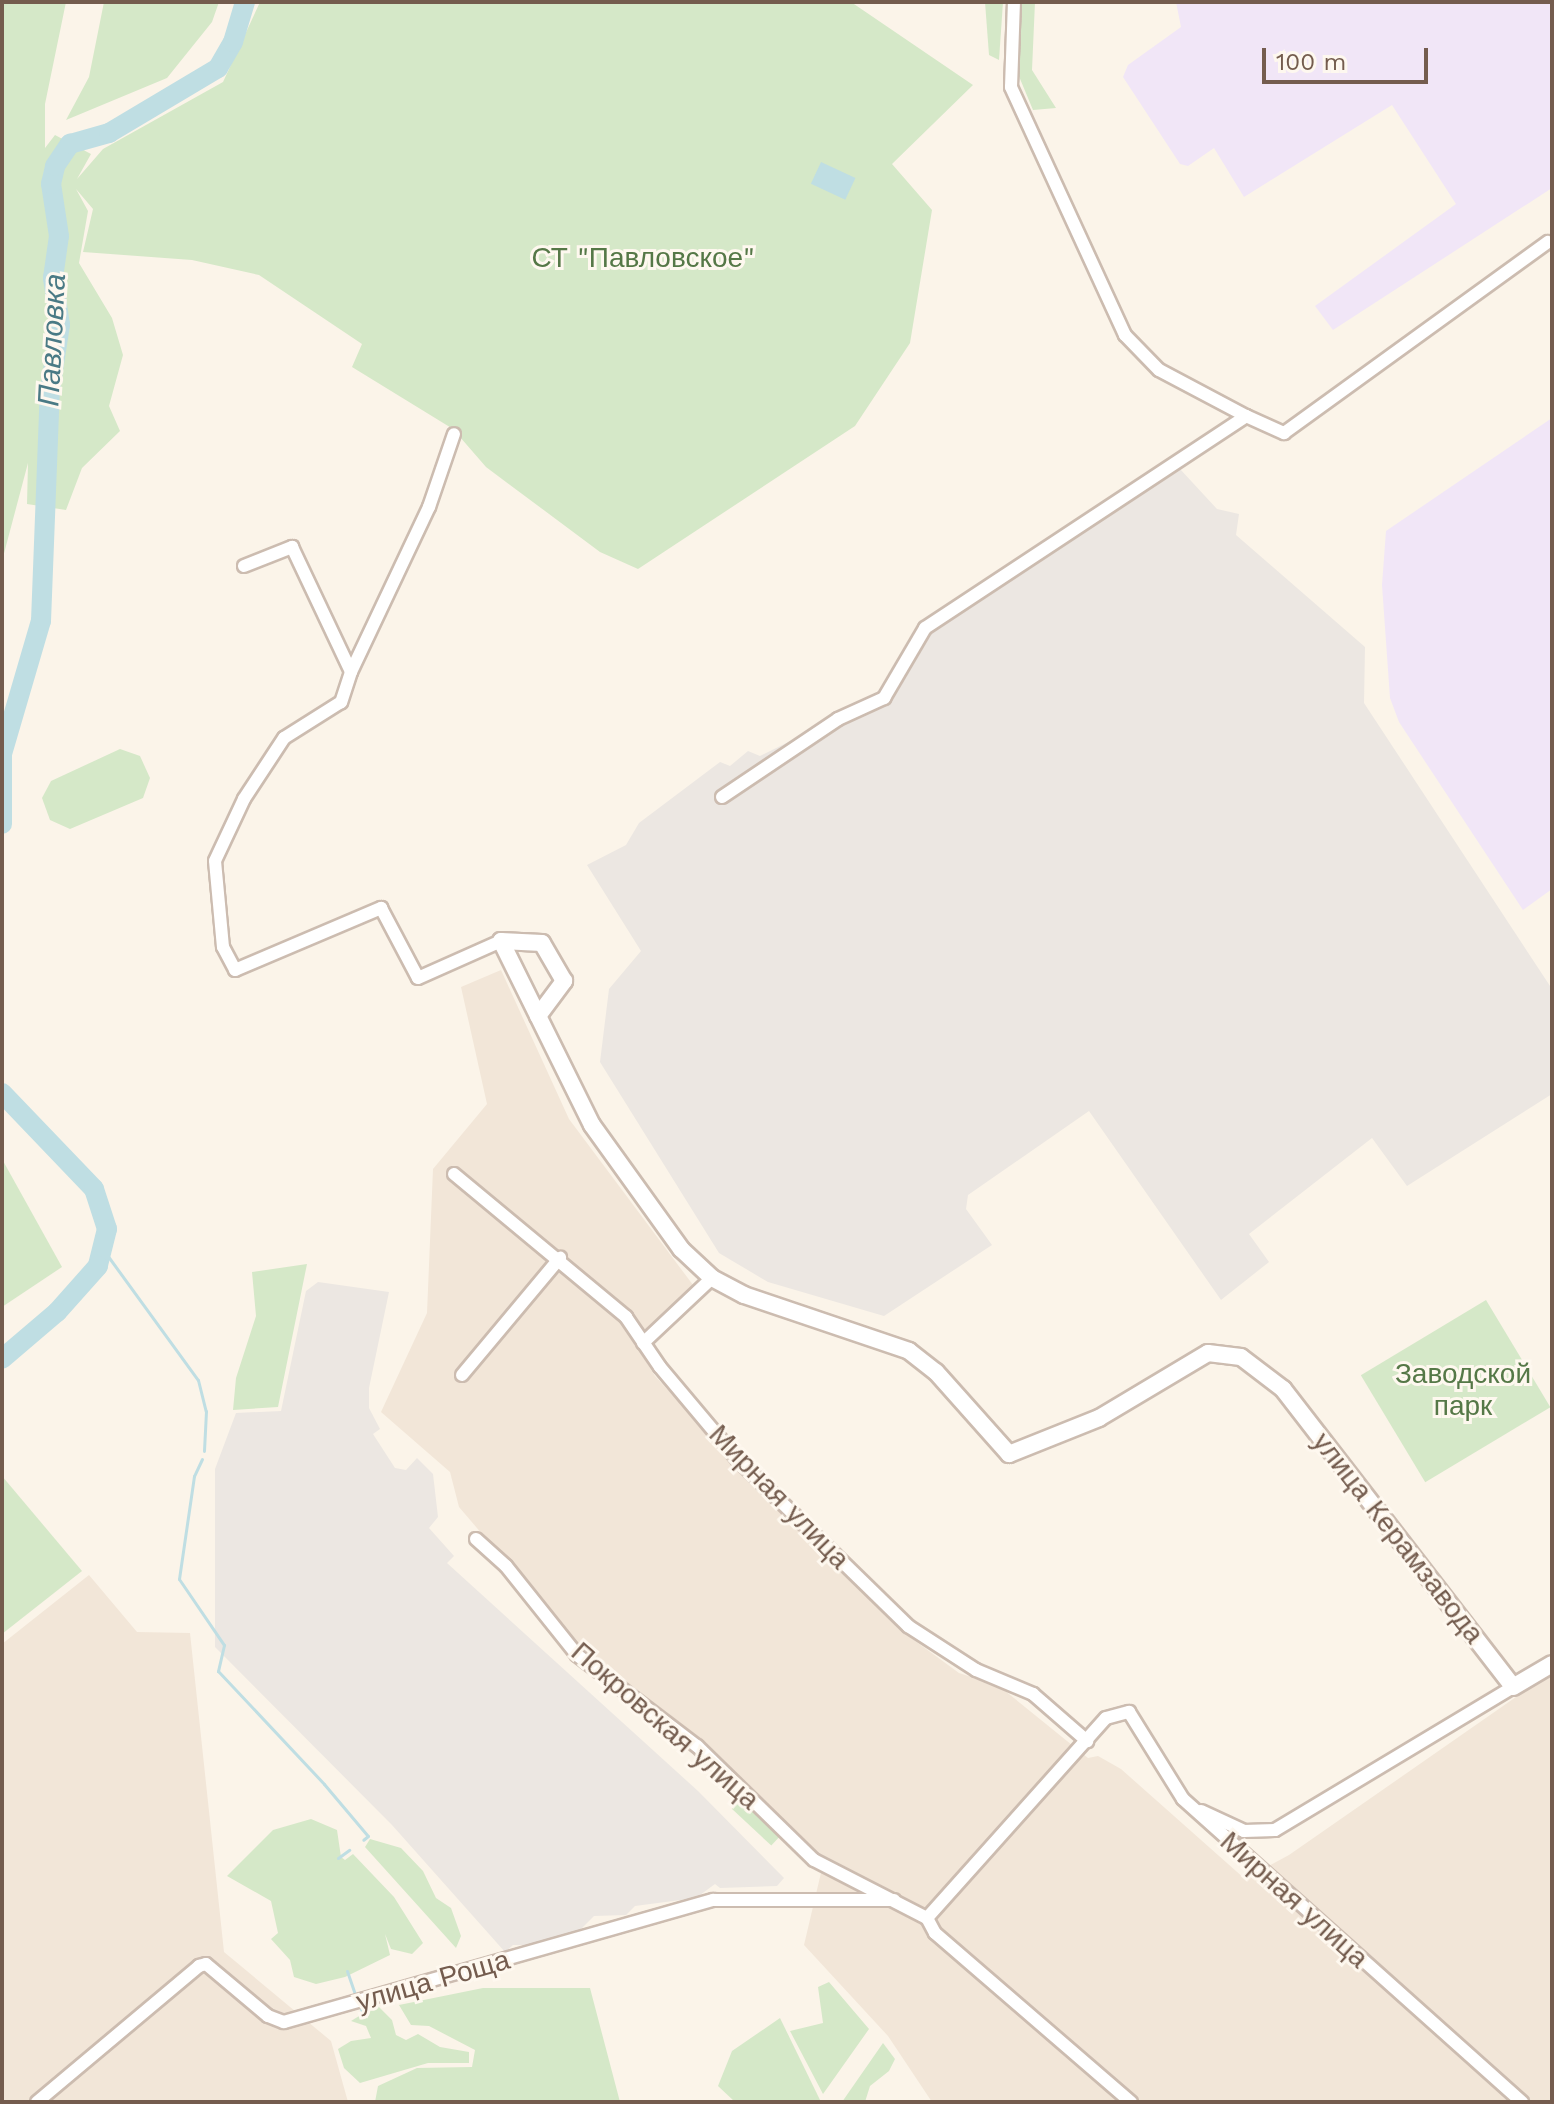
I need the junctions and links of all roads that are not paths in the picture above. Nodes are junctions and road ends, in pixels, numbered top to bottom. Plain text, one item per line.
1 (1014, 2) edge
2 (1548, 242) dead end
3 (1246, 416) junction
4 (454, 434) dead end
5 (244, 566) dead end
6 (351, 672) junction
7 (722, 797) dead end
8 (501, 941) junction
9 (538, 1016) junction
10 (454, 1174) dead end
11 (560, 1258) junction
12 (712, 1278) junction
13 (643, 1343) junction
14 (462, 1375) dead end
15 (476, 1539) dead end
16 (1552, 1664) edge
17 (1513, 1687) junction
18 (1087, 1741) junction
19 (1190, 1805) junction
20 (894, 1900) junction
21 (927, 1918) junction
22 (37, 2102) edge
23 (1131, 2102) edge
24 (1522, 2102) edge

1 - 3 street
2 - 3 street
3 - 7 street
4 - 6 street
5 - 6 street
6 - 8 street
8 - 9 street
8 - 9 street
9 - 12 street
10 - 11 street, Мирная улица
11 - 13 street, Мирная улица
11 - 14 street
12 - 13 street
12 - 17 street, улица Керамзавода
13 - 18 street, Мирная улица
15 - 20 street, Покровская улица
16 - 17 street
17 - 19 street
18 - 19 street, Мирная улица
18 - 21 street, Мирная улица
19 - 24 street, Мирная улица
20 - 21 street, Покровская улица
20 - 22 street, улица Роща
21 - 23 street, Покровская улица

